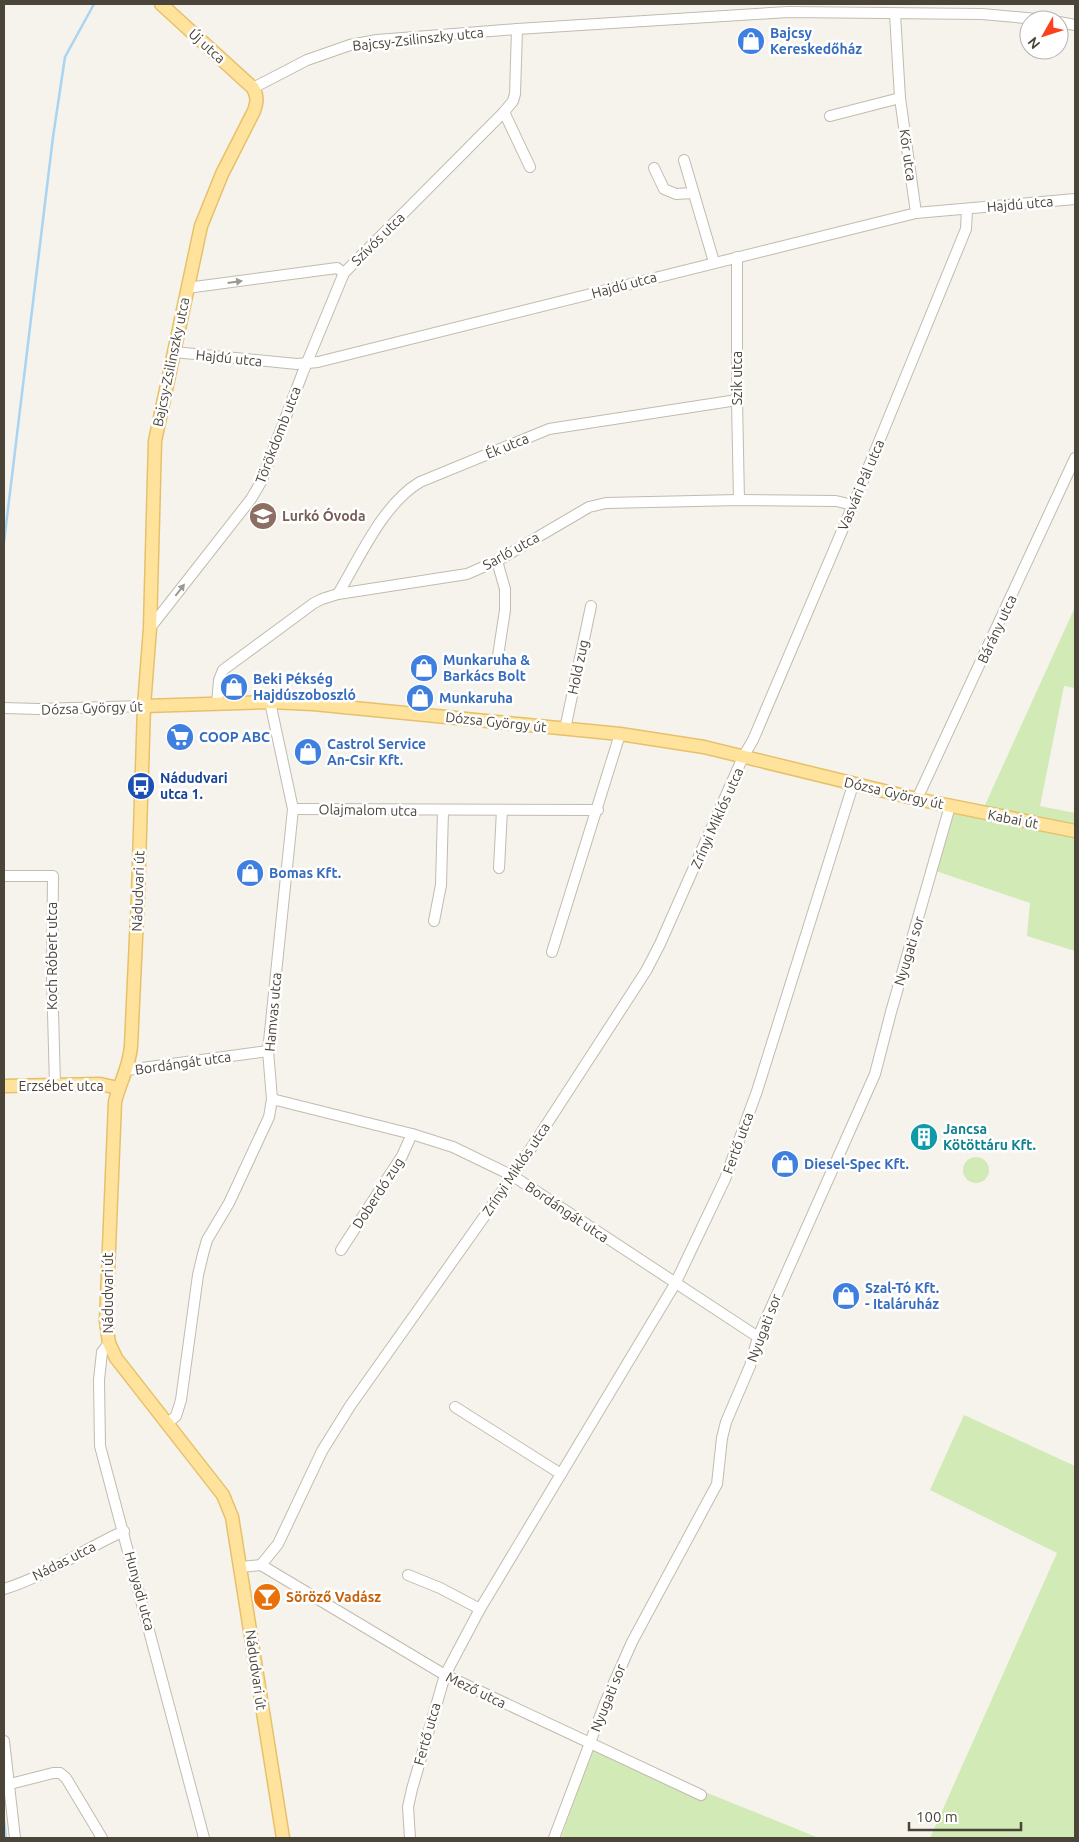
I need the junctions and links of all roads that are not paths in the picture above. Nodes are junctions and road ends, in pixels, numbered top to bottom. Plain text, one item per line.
1 (161, 4) edge
2 (788, 8) edge
3 (895, 14) junction
4 (1019, 17) edge
5 (517, 29) junction
6 (254, 88) junction
7 (900, 98) junction
8 (504, 112) junction
9 (830, 116) dead end
10 (684, 160) dead end
11 (530, 167) dead end
12 (654, 168) dead end
13 (693, 193) junction
14 (1075, 199) edge
15 (967, 209) junction
16 (916, 213) junction
17 (737, 256) junction
18 (714, 262) junction
19 (344, 273) junction
20 (187, 288) junction
21 (174, 352) junction
22 (306, 364) junction
23 (736, 400) junction
24 (1075, 458) edge
25 (739, 500) junction
26 (853, 505) junction
27 (497, 561) junction
28 (338, 594) junction
29 (591, 606) dead end
30 (150, 628) junction
31 (498, 656) dead end
32 (270, 702) junction
33 (217, 704) junction
34 (144, 706) junction
35 (4, 708) edge
36 (565, 729) junction
37 (620, 734) junction
38 (743, 757) junction
39 (853, 785) junction
40 (917, 799) junction
41 (950, 806) junction
42 (293, 809) junction
43 (502, 810) junction
44 (598, 810) junction
45 (443, 811) junction
46 (1075, 832) edge
47 (499, 868) dead end
48 (4, 876) edge
49 (434, 921) dead end
50 (552, 952) dead end
51 (268, 1051) junction
52 (127, 1070) junction
53 (55, 1085) junction
54 (4, 1086) edge
55 (118, 1088) junction
56 (272, 1098) junction
57 (412, 1134) junction
58 (513, 1176) junction
59 (341, 1250) dead end
60 (675, 1284) junction
61 (758, 1337) junction
62 (109, 1343) junction
63 (455, 1407) dead end
64 (168, 1423) junction
65 (561, 1474) junction
66 (124, 1530) junction
67 (261, 1565) junction
68 (241, 1567) junction
69 (408, 1575) dead end
70 (4, 1589) edge
71 (480, 1609) junction
72 (445, 1675) junction
73 (4, 1741) edge
74 (590, 1744) junction
75 (10, 1784) junction
76 (701, 1795) dead end
77 (15, 1838) edge
78 (102, 1838) edge
79 (204, 1838) edge
80 (283, 1838) edge
81 (410, 1838) edge
82 (554, 1838) edge

1 - 6 main road, Új utca
2 - 3 street, Bajcsy-Zsilinszky utca
2 - 5 street, Bajcsy-Zsilinszky utca
3 - 4 street, Bajcsy-Zsilinszky utca
3 - 7 street, Kör utca
5 - 6 street, Bajcsy-Zsilinszky utca
5 - 8 street, Szívós utca
6 - 20 main road, Bajcsy-Zsilinszky utca
7 - 9 street
7 - 16 street, Kör utca
8 - 11 street
8 - 19 street, Szívós utca
10 - 13 street
12 - 13 street
13 - 18 street
14 - 15 street, Hajdú utca
15 - 16 street, Hajdú utca
15 - 26 street, Vasvári Pál utca
16 - 17 street, Hajdú utca
17 - 18 street, Hajdú utca
17 - 23 street, Szik utca
18 - 22 street, Hajdú utca
20 -> 19 street, Szívós utca
19 - 22 street, Törökdomb utca
20 - 21 main road, Bajcsy-Zsilinszky utca
21 - 22 street, Hajdú utca
21 - 30 main road, Bajcsy-Zsilinszky utca
30 -> 22 street, Törökdomb utca
23 - 25 street, Szik utca
23 - 28 street, Ék utca
24 - 40 street, Bárány utca
25 - 26 street, Sarló utca
25 - 27 street, Sarló utca
26 - 38 street, Vasvári Pál utca
27 - 28 street, Sarló utca
27 - 31 street
28 - 33 street, Sarló utca
29 - 36 street, Hold zug
30 - 34 main road, Bajcsy-Zsilinszky utca
32 - 33 main road, Dózsa György út
32 - 36 main road, Dózsa György út
32 - 42 street, Hamvas utca
33 - 34 main road, Dózsa György út
34 - 35 street, Dózsa György út
34 - 52 main road, Nádudvari út
36 - 37 main road, Dózsa György út
37 - 38 main road, Dózsa György út
37 - 44 street
38 - 39 main road, Dózsa György út
38 - 58 street, Zrínyi Miklós utca
39 - 40 main road, Dózsa György út
39 - 60 street, Fertő utca
40 - 41 main road, Dózsa György út
41 - 46 main road, Kabai út
41 - 61 street, Nyugati sor
42 - 45 street, Olajmalom utca
42 - 51 street, Hamvas utca
43 - 44 street, Olajmalom utca
43 - 45 street, Olajmalom utca
43 - 47 street
44 - 50 street
45 - 49 street
48 - 53 street, Koch Róbert utca
51 - 52 street, Bordángát utca
51 - 56 street, Hamvas utca
52 - 55 main road, Nádudvari út
53 - 54 main road, Erzsébet utca
53 - 55 main road, Erzsébet utca
55 - 62 main road, Nádudvari út
56 - 57 street, Bordángát utca
56 - 64 street, Hamvas utca
57 - 58 street, Bordángát utca
57 - 59 street, Doberdó zug
58 - 60 street, Bordángát utca
58 - 67 street, Zrínyi Miklós utca
60 - 61 street, Bordángát utca
60 - 65 street, Fertő utca
61 - 74 street, Nyugati sor
62 - 64 main road, Nádudvari út
62 - 66 street, Hunyadi utca
63 - 65 street
64 - 68 main road, Nádudvari út
65 - 71 street, Fertő utca
66 - 70 street, Nádas utca
66 - 79 street, Hunyadi utca
67 - 68 street
67 - 72 street, Mező utca
68 - 80 main road, Nádudvari út
69 - 71 street
71 - 72 street, Fertő utca
72 - 74 street, Mező utca
72 - 81 street, Fertő utca
73 - 75 street
74 - 76 street, Mező utca
74 - 82 street, Nyugati sor
75 - 77 street
75 - 78 street

